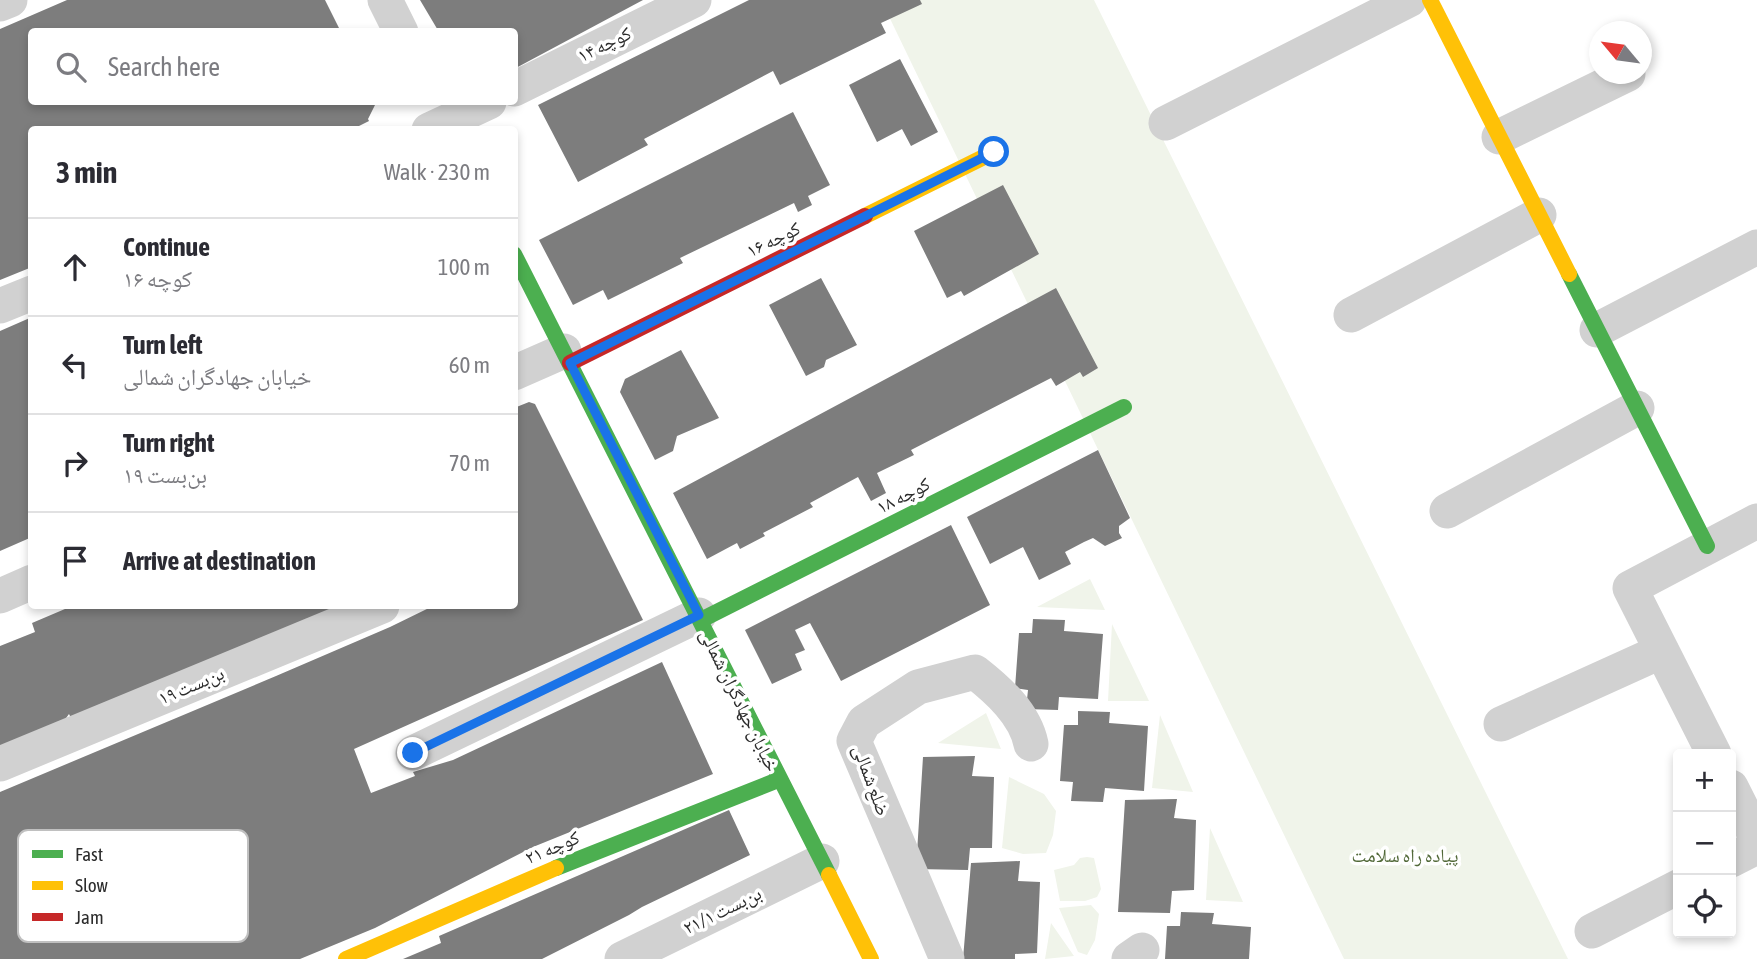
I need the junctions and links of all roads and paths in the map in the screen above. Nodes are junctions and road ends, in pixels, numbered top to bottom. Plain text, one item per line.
1 (10, 0) edge
2 (385, 0) edge
3 (694, 0) edge
4 (1409, 0) edge
5 (1430, 0) edge
6 (0, 4) edge
7 (399, 28) edge
8 (1607, 84) edge
9 (518, 87) edge
10 (481, 105) edge
11 (441, 121) edge
12 (1166, 123) dead end
13 (1499, 136) junction
14 (994, 152) dead end
15 (1539, 215) junction
16 (1757, 247) edge
17 (518, 262) edge
18 (28, 295) edge
19 (0, 306) edge
20 (1351, 315) dead end
21 (1597, 330) junction
22 (567, 357) junction
23 (518, 372) edge
24 (1124, 407) dead end
25 (1637, 408) junction
26 (1447, 511) dead end
27 (1757, 521) edge
28 (1707, 546) junction
29 (28, 584) edge
30 (0, 596) edge
31 (375, 609) edge
32 (700, 618) junction
33 (1662, 652) junction
34 (1502, 724) dead end
35 (1031, 744) dead end
36 (1711, 749) edge
37 (413, 753) dead end
38 (0, 764) edge
39 (778, 780) junction
40 (1736, 797) edge
41 (1757, 839) edge
42 (1757, 847) edge
43 (1736, 858) edge
44 (822, 861) junction
45 (1673, 890) edge
46 (1592, 931) dead end
47 (346, 959) edge
48 (622, 959) edge
49 (871, 959) edge
50 (947, 959) edge

1 - 6 street
2 - 7 street
3 - 9 street, کوچه ۱۴
4 - 12 street
5 - 13 street
8 - 13 street
10 - 11 street
13 - 15 street
14 - 22 street, کوچه ۱۶
15 - 20 street
15 - 21 street
16 - 21 street
17 - 22 street, خیابان جهادگران شمالی
18 - 19 street
21 - 25 street
22 - 23 street
22 - 32 street, خیابان جهادگران شمالی
24 - 32 street, کوچه ۱۸
25 - 26 street
25 - 28 street
27 - 28 street
28 - 33 street
29 - 30 street
31 - 38 street, بن‌بست ۱۹
32 - 37 street
32 - 39 street, خیابان جهادگران شمالی
33 - 34 street
33 - 36 street
35 - 50 street, ضلع شمالی
39 - 44 street, خیابان جهادگران شمالی
39 - 47 street, کوچه ۲۱
40 - 41 street
42 - 43 street
44 - 48 street, بن‌بست ۲۱/۱
44 - 49 street, خیابان جهادگران شمالی
45 - 46 street

